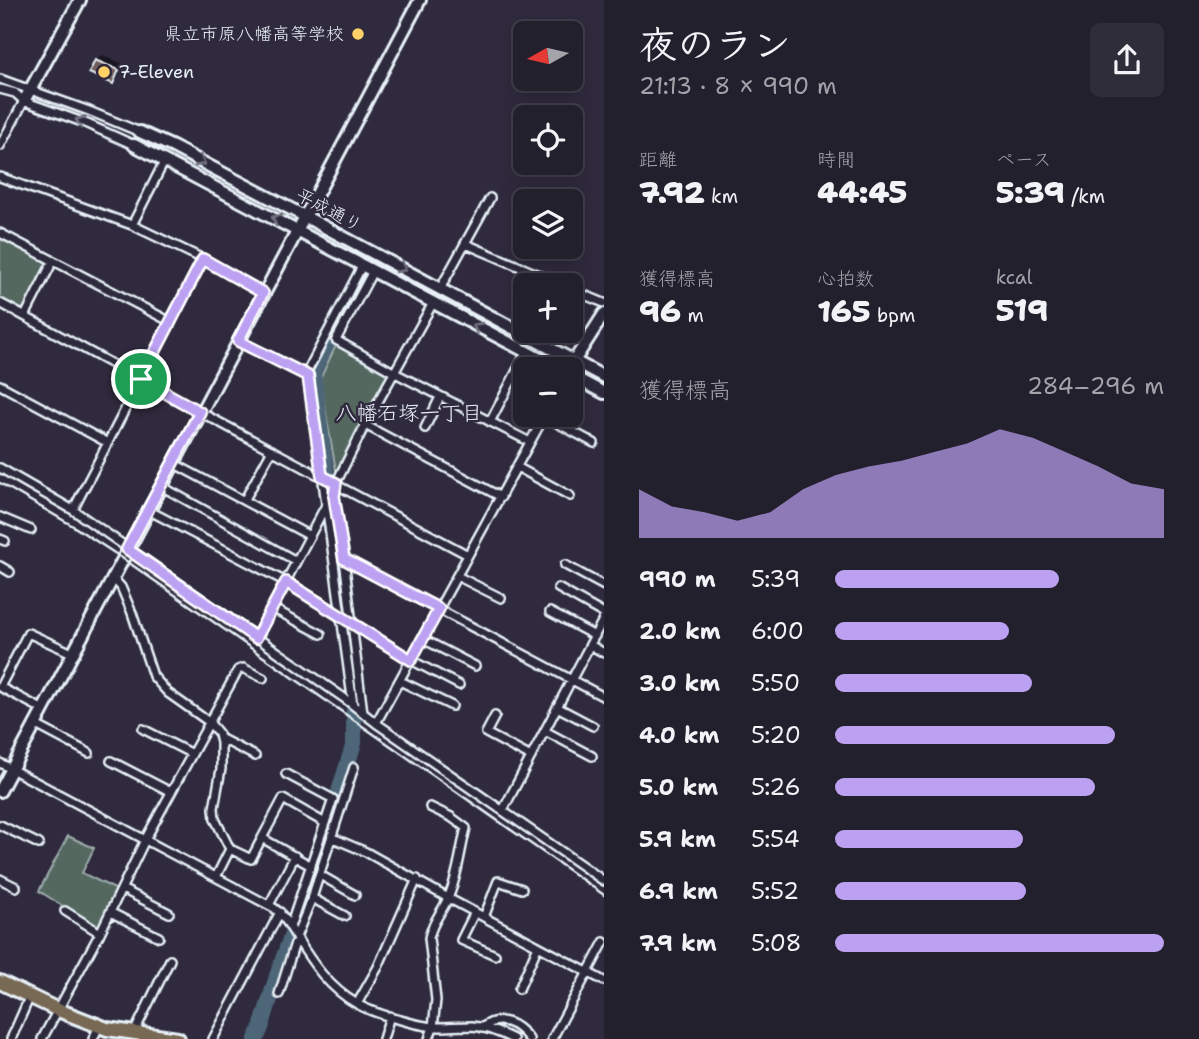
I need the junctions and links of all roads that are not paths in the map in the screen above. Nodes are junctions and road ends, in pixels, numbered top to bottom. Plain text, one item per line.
1 (80, 0) edge
2 (420, 0) edge
3 (0, 79) edge
4 (0, 89) edge
5 (31, 89) junction
6 (24, 101) junction
7 (140, 132) joint
8 (134, 145) joint
9 (0, 146) edge
10 (165, 160) junction
11 (0, 177) edge
12 (490, 198) dead end
13 (304, 216) junction
14 (132, 225) junction
15 (297, 230) junction
16 (0, 233) edge
17 (466, 244) junction
18 (203, 259) junction
19 (53, 261) junction
20 (362, 266) junction
21 (373, 271) junction
22 (535, 273) edge
23 (440, 289) junction
24 (263, 293) junction
25 (583, 294) edge
26 (0, 303) edge
27 (433, 303) junction
28 (604, 303) edge
29 (604, 314) edge
30 (25, 316) junction
31 (170, 322) junction
32 (600, 328) edge
33 (238, 341) junction
34 (527, 353) junction
35 (535, 357) edge
36 (557, 357) edge
37 (577, 357) edge
38 (583, 369) edge
39 (395, 373) junction
40 (308, 376) junction
41 (604, 377) edge
42 (141, 379) junction
43 (583, 382) edge
44 (0, 385) edge
45 (604, 393) edge
46 (440, 397) junction
47 (200, 412) junction
48 (490, 422) junction
49 (365, 425) junction
50 (538, 427) edge
51 (565, 427) edge
52 (425, 428) dead end
53 (530, 442) junction
54 (108, 443) junction
55 (594, 443) dead end
56 (272, 450) junction
57 (173, 463) junction
58 (517, 467) junction
59 (0, 468) edge
60 (322, 476) junction
61 (336, 483) junction
62 (161, 486) junction
63 (570, 496) dead end
64 (501, 497) junction
65 (244, 501) junction
66 (326, 507) junction
67 (73, 510) junction
68 (148, 510) junction
69 (0, 517) edge
70 (31, 530) dead end
71 (310, 536) junction
72 (127, 549) junction
73 (468, 555) junction
74 (344, 559) junction
75 (296, 561) junction
76 (565, 565) dead end
77 (0, 566) edge
78 (10, 572) dead end
79 (457, 576) junction
80 (112, 577) junction
81 (286, 582) junction
82 (604, 586) edge
83 (558, 588) dead end
84 (501, 598) dead end
85 (272, 608) junction
86 (439, 609) junction
87 (550, 612) dead end
88 (340, 615) junction
89 (604, 616) edge
90 (352, 623) junction
91 (321, 634) dead end
92 (595, 635) junction
93 (256, 638) junction
94 (423, 639) junction
95 (590, 645) junction
96 (72, 653) junction
97 (604, 653) edge
98 (411, 660) junction
99 (475, 666) dead end
100 (263, 678) dead end
101 (572, 680) junction
102 (400, 681) junction
103 (459, 685) dead end
104 (604, 697) edge
105 (353, 705) junction
106 (452, 706) dead end
107 (558, 707) junction
108 (43, 709) junction
109 (363, 713) junction
110 (495, 716) dead end
111 (209, 722) junction
112 (376, 723) junction
113 (34, 724) junction
114 (593, 726) dead end
115 (143, 729) dead end
116 (545, 731) junction
117 (220, 738) junction
118 (89, 753) dead end
119 (192, 754) junction
120 (255, 756) dead end
121 (592, 756) dead end
122 (531, 757) junction
123 (111, 761) dead end
124 (5, 766) edge
125 (354, 767) dead end
126 (286, 774) dead end
127 (0, 791) edge
128 (171, 792) junction
129 (430, 807) dead end
130 (503, 810) junction
131 (325, 823) junction
132 (0, 825) edge
133 (262, 838) junction
134 (332, 838) junction
135 (145, 840) junction
136 (39, 844) dead end
137 (230, 849) junction
138 (295, 856) junction
139 (311, 866) junction
140 (320, 875) junction
141 (216, 877) junction
142 (0, 879) edge
143 (416, 879) junction
144 (604, 881) edge
145 (16, 887) dead end
146 (122, 888) junction
147 (522, 889) dead end
148 (355, 895) dead end
149 (312, 898) junction
150 (448, 898) junction
151 (269, 905) junction
152 (65, 911) dead end
153 (110, 912) junction
154 (280, 912) junction
155 (475, 912) junction
156 (169, 913) dead end
157 (345, 916) dead end
158 (484, 917) junction
159 (291, 928) junction
160 (100, 933) junction
161 (159, 937) dead end
162 (297, 938) junction
163 (604, 942) edge
164 (538, 946) junction
165 (495, 955) dead end
166 (170, 960) dead end
167 (589, 972) junction
168 (604, 981) edge
169 (0, 982) edge
170 (519, 989) dead end
171 (279, 994) dead end
172 (30, 996) junction
173 (357, 1004) junction
174 (58, 1010) junction
175 (390, 1016) junction
176 (99, 1026) junction
177 (433, 1027) junction
178 (482, 1028) junction
179 (134, 1034) junction
180 (11, 1039) edge
181 (43, 1039) edge
182 (93, 1039) edge
183 (178, 1039) edge
184 (213, 1039) edge
185 (383, 1039) edge
186 (429, 1039) edge
187 (513, 1039) edge
188 (529, 1039) edge
189 (552, 1039) edge

1 - 5 street
2 - 13 street
3 - 5 street, 平成通り
4 - 6 street, 平成通り
5 - 6 street
5 - 7 street, 平成通り
8 -> 6 street, 平成通り
6 - 9 street
7 -> 13 street, 平成通り
8 - 10 street, 平成通り
10 - 14 street
15 -> 10 street, 平成通り
11 - 14 street
12 - 17 street
13 - 15 street
13 -> 23 street, 平成通り
14 - 18 street
15 - 20 street, 平成通り
15 - 24 street
16 - 19 street
17 - 22 street
17 - 23 street
18 - 24 street
18 - 31 street
19 - 30 street
19 - 31 street
20 - 21 street, 平成通り
20 - 40 street
21 - 27 street, 平成通り
21 - 39 street
23 - 36 street, 平成通り
24 - 33 street
25 - 28 street
26 - 30 street
34 -> 27 street, 平成通り
27 - 39 street
29 - 32 street
30 - 42 street
31 - 42 street
32 - 37 street
33 - 40 street
33 - 47 street
34 - 35 street, 平成通り
34 - 48 street
38 - 41 street, 平成通り
39 - 46 street
39 - 49 street
40 - 60 street
42 - 47 street
42 - 54 street
43 - 45 street
44 - 54 street
46 - 48 street
46 - 52 street
47 - 56 street
47 - 57 street
48 - 53 street
49 - 61 street
49 - 64 street
50 - 53 street
51 - 55 street
53 - 58 street
54 - 67 street
56 - 60 street
56 - 65 street
57 - 62 street
57 - 65 street
58 - 63 street
58 - 64 street
59 - 67 street
60 - 61 street
60 - 66 street
61 - 73 street
61 - 74 street
62 - 68 street
62 - 75 street
64 - 73 street
65 - 71 street
66 - 71 street
66 - 88 street
67 - 72 street
68 - 72 street
68 - 81 street
69 - 70 street
71 - 75 street
72 - 80 street
72 - 93 street
73 - 79 street
74 - 86 street
74 - 90 street
75 - 81 street
76 - 82 street
77 - 78 street
79 - 84 street
79 - 86 street
80 - 96 street
80 - 111 street
81 - 85 street
81 - 88 street
83 - 89 street
85 - 91 street
85 - 93 street
86 - 94 street
86 - 101 street
87 - 92 street
88 - 90 street
88 - 105 street
89 - 92 street
90 - 98 street
90 - 109 street
92 - 95 street
93 - 105 street
94 - 98 street
94 - 99 street
95 - 97 street
95 - 101 street
96 - 108 street
96 - 108 street
98 - 102 street
98 - 103 street
100 - 111 street
101 - 104 street
101 - 107 street
102 - 106 street
102 - 112 street
105 - 109 street
107 - 114 street
107 - 116 street
108 - 113 street
109 - 112 street
110 - 122 street
111 - 117 street
111 - 119 street
112 - 130 street
113 - 118 street
113 - 124 street
115 - 119 street
116 - 121 street
116 - 122 street
117 - 120 street
117 - 137 street
119 - 128 street
122 - 130 street
123 - 128 street
124 - 127 street
124 - 135 street
125 - 134 street
126 - 131 street
128 - 135 street
129 - 150 street
130 - 144 street
131 - 133 street
131 - 139 street
132 - 136 street
133 - 137 street
133 - 138 street
134 - 140 street
134 - 143 street
135 - 141 street
135 - 146 street
137 - 141 street
138 - 139 street
138 - 151 street
139 - 159 street
140 - 148 street
140 - 149 street
141 - 151 street
142 - 145 street
143 - 150 street
143 - 173 street
146 - 153 street
146 - 156 street
147 - 158 street
149 - 157 street
149 - 162 street
150 - 155 street
150 - 177 street
151 - 154 street
152 - 160 street
153 - 160 street
153 - 161 street
154 - 159 street
154 - 184 street
155 - 158 street
155 - 165 street
158 - 164 street
159 - 162 street
160 - 174 street
162 - 171 street
162 - 173 street
163 - 167 street
164 - 167 street
164 - 170 street
166 - 179 street
167 - 168 street
167 - 189 street
169 - 172 main road
172 - 174 main road
172 - 180 street
173 - 175 street
174 - 176 main road
174 - 181 street
175 - 177 street
175 - 185 street
176 - 179 main road
176 - 182 street
177 - 178 street
177 - 186 street
178 - 187 street
178 - 188 street
179 - 183 main road

